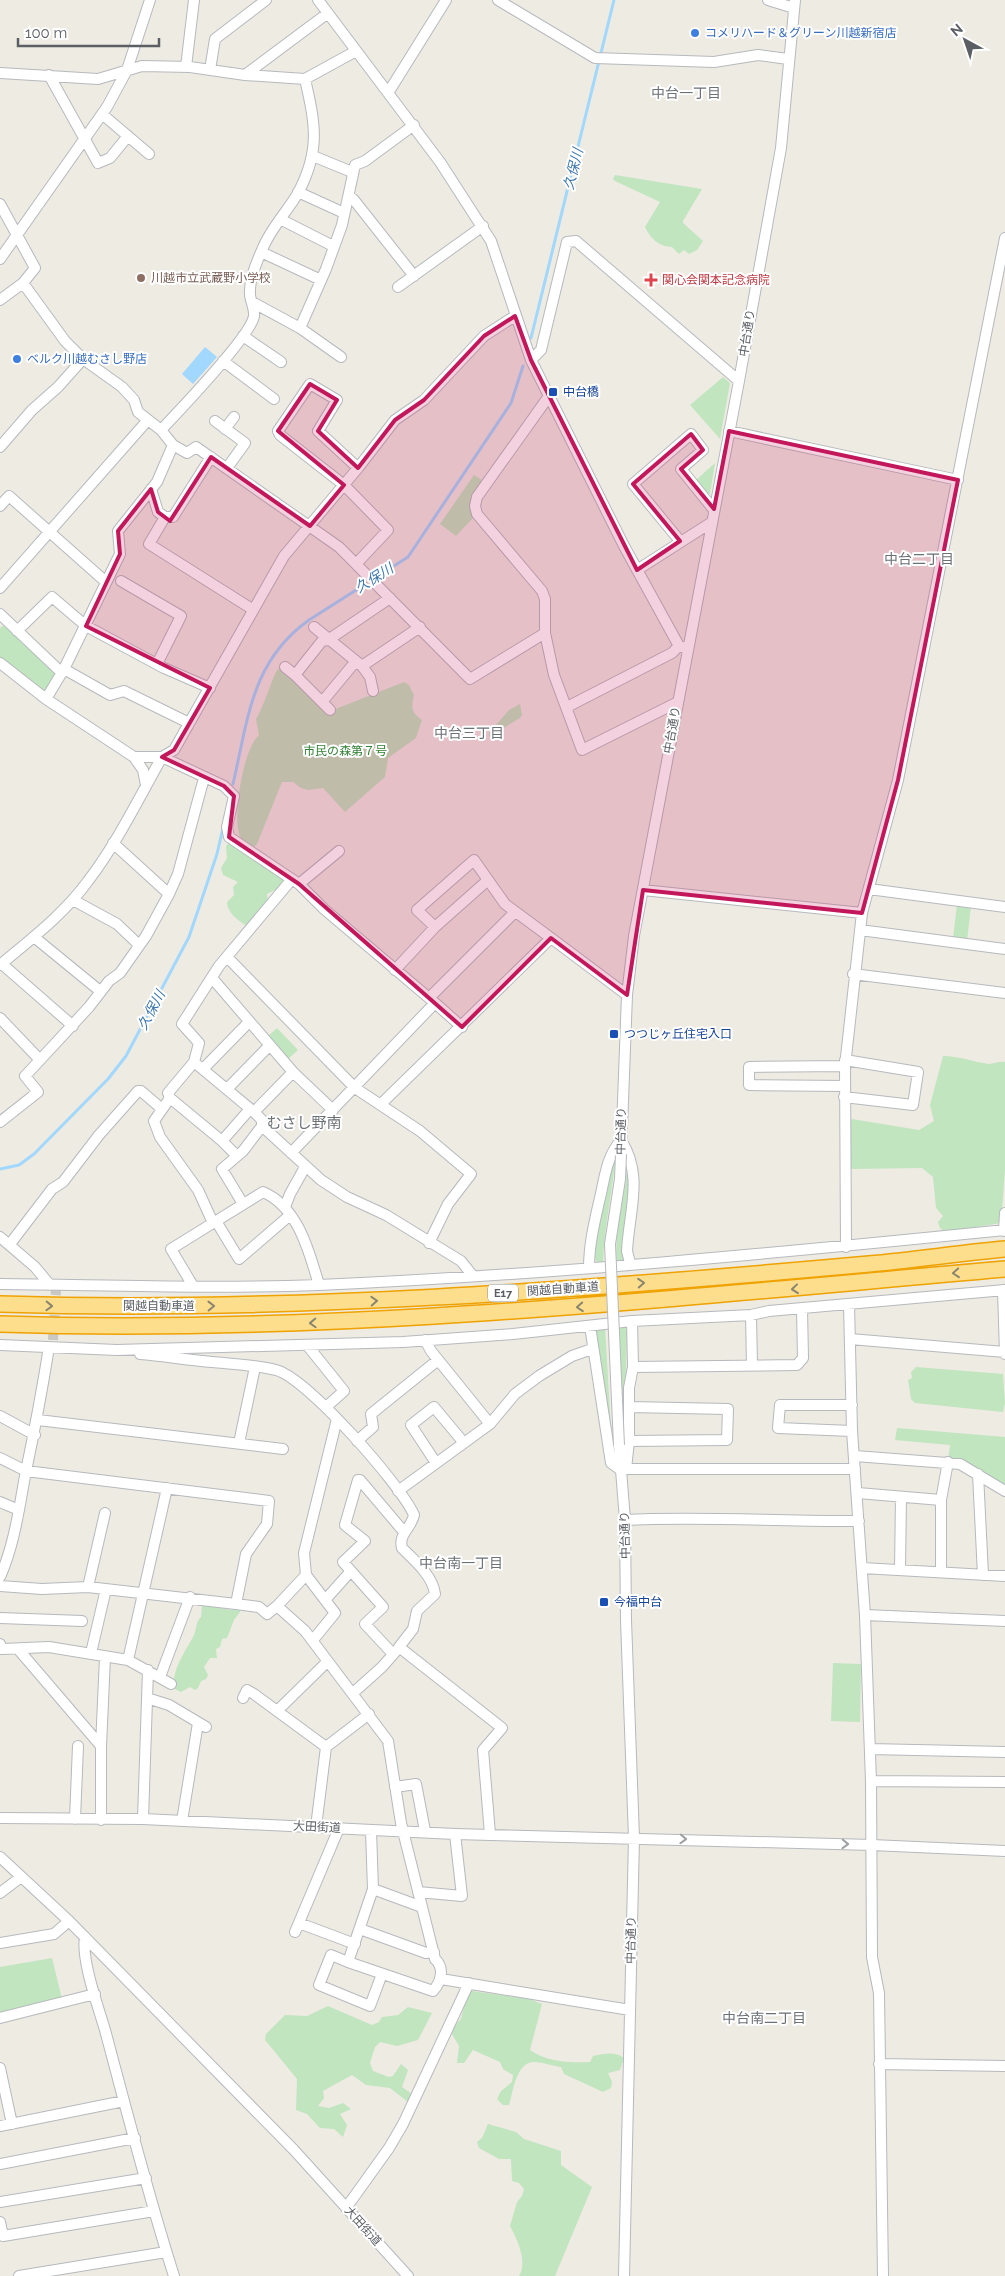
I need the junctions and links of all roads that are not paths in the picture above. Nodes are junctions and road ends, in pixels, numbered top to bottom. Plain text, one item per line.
1 (150, 0) edge
2 (194, 0) edge
3 (266, 0) edge
4 (318, 0) edge
5 (446, 0) edge
6 (498, 0) edge
7 (768, 0) edge
8 (794, 4) edge
9 (328, 13) junction
10 (356, 51) junction
11 (788, 59) junction
12 (186, 66) junction
13 (127, 70) junction
14 (210, 70) junction
15 (0, 73) edge
16 (245, 75) junction
17 (49, 76) junction
18 (305, 79) junction
19 (388, 92) junction
20 (102, 114) junction
21 (414, 125) junction
22 (128, 136) junction
23 (86, 140) junction
24 (150, 154) dead end
25 (312, 156) junction
26 (352, 172) junction
27 (298, 192) junction
28 (348, 196) junction
29 (0, 204) edge
30 (344, 213) junction
31 (280, 219) junction
32 (483, 226) junction
33 (17, 235) junction
34 (1005, 238) edge
35 (333, 246) junction
36 (261, 252) junction
37 (0, 259) edge
38 (414, 276) junction
39 (321, 280) junction
40 (23, 283) junction
41 (398, 287) dead end
42 (0, 300) edge
43 (252, 302) junction
44 (516, 316) junction
45 (300, 328) junction
46 (243, 336) junction
47 (341, 356) dead end
48 (83, 359) junction
49 (531, 360) junction
50 (223, 361) junction
51 (281, 362) dead end
52 (739, 381) junction
53 (549, 396) junction
54 (274, 399) dead end
55 (234, 417) dead end
56 (147, 421) junction
57 (215, 421) dead end
58 (225, 429) junction
59 (161, 430) junction
60 (729, 431) junction
61 (173, 445) junction
62 (0, 447) edge
63 (211, 457) junction
64 (227, 468) junction
65 (358, 468) junction
66 (958, 480) junction
67 (344, 485) junction
68 (151, 489) junction
69 (0, 506) edge
70 (714, 510) junction
71 (165, 518) junction
72 (712, 522) junction
73 (310, 526) junction
74 (50, 533) junction
75 (680, 541) junction
76 (356, 564) junction
77 (636, 570) junction
78 (121, 581) dead end
79 (106, 582) junction
80 (0, 588) edge
81 (390, 598) junction
82 (252, 609) junction
83 (2, 620) edge
84 (86, 626) junction
85 (314, 627) dead end
86 (420, 627) junction
87 (17, 631) junction
88 (545, 634) junction
89 (328, 640) junction
90 (683, 648) junction
91 (0, 663) edge
92 (359, 663) junction
93 (157, 664) junction
94 (285, 667) dead end
95 (63, 671) junction
96 (295, 674) junction
97 (210, 688) junction
98 (373, 691) dead end
99 (46, 699) junction
100 (322, 702) junction
101 (678, 702) junction
102 (567, 707) junction
103 (330, 710) dead end
104 (189, 723) junction
105 (134, 757) junction
106 (162, 757) junction
107 (204, 778) junction
108 (146, 785) junction
109 (113, 843) junction
110 (339, 851) dead end
111 (488, 880) junction
112 (295, 882) junction
113 (869, 889) junction
114 (644, 890) junction
115 (169, 894) junction
116 (73, 900) junction
117 (1005, 907) edge
118 (514, 912) junction
119 (862, 913) junction
120 (435, 927) junction
121 (860, 930) junction
122 (34, 937) junction
123 (551, 938) junction
124 (138, 944) junction
125 (1005, 948) edge
126 (227, 957) junction
127 (1, 964) edge
128 (395, 970) junction
129 (853, 974) junction
130 (212, 978) junction
131 (100, 991) junction
132 (1005, 992) edge
133 (628, 995) junction
134 (432, 1000) junction
135 (0, 1018) edge
136 (249, 1022) junction
137 (73, 1026) junction
138 (462, 1027) junction
139 (270, 1045) junction
140 (40, 1060) junction
141 (194, 1062) junction
142 (845, 1063) junction
143 (204, 1068) junction
144 (293, 1072) junction
145 (845, 1086) junction
146 (228, 1088) junction
147 (355, 1088) junction
148 (844, 1097) junction
149 (170, 1098) junction
150 (381, 1104) junction
151 (162, 1109) junction
152 (252, 1110) junction
153 (333, 1110) junction
154 (0, 1122) edge
155 (262, 1126) junction
156 (621, 1140) junction
157 (222, 1141) junction
158 (291, 1154) junction
159 (237, 1156) junction
160 (306, 1167) junction
161 (244, 1204) junction
162 (287, 1211) junction
163 (1005, 1213) edge
164 (215, 1222) junction
165 (1004, 1231) edge
166 (0, 1237) edge
167 (429, 1243) junction
168 (10, 1244) junction
169 (846, 1247) junction
170 (1005, 1249) edge
171 (630, 1263) junction
172 (589, 1268) junction
173 (1005, 1269) edge
174 (473, 1276) junction
175 (0, 1284) edge
176 (320, 1285) junction
177 (193, 1286) junction
178 (54, 1287) junction
179 (1004, 1290) edge
180 (0, 1304) edge
181 (849, 1304) junction
182 (802, 1309) junction
183 (751, 1315) junction
184 (632, 1321) junction
185 (0, 1324) edge
186 (590, 1326) junction
187 (850, 1339) junction
188 (425, 1340) junction
189 (0, 1345) edge
190 (52, 1345) junction
191 (307, 1345) junction
192 (592, 1349) junction
193 (122, 1350) junction
194 (1005, 1353) edge
195 (438, 1360) junction
196 (752, 1365) junction
197 (255, 1367) junction
198 (633, 1367) junction
199 (852, 1405) junction
200 (326, 1407) junction
201 (629, 1408) junction
202 (0, 1416) edge
203 (337, 1419) junction
204 (38, 1420) junction
205 (490, 1424) junction
206 (852, 1431) junction
207 (35, 1435) junction
208 (357, 1441) junction
209 (629, 1441) junction
210 (239, 1444) junction
211 (464, 1444) junction
212 (283, 1450) dead end
213 (855, 1456) junction
214 (0, 1458) edge
215 (948, 1462) junction
216 (436, 1463) junction
217 (855, 1469) junction
218 (624, 1470) junction
219 (26, 1471) junction
220 (978, 1474) junction
221 (167, 1488) junction
222 (398, 1491) junction
223 (1005, 1491) edge
224 (858, 1493) junction
225 (900, 1497) junction
226 (941, 1500) junction
227 (0, 1502) edge
228 (19, 1510) junction
229 (105, 1513) dead end
230 (626, 1520) junction
231 (859, 1522) junction
232 (404, 1532) junction
233 (862, 1568) junction
234 (900, 1570) junction
235 (351, 1571) junction
236 (942, 1572) junction
237 (983, 1575) junction
238 (306, 1576) junction
239 (1005, 1576) edge
240 (0, 1577) edge
241 (0, 1586) edge
242 (88, 1587) junction
243 (106, 1589) junction
244 (144, 1593) junction
245 (190, 1597) junction
246 (325, 1600) junction
247 (236, 1604) junction
248 (277, 1606) junction
249 (865, 1615) junction
250 (0, 1618) edge
251 (82, 1620) dead end
252 (1005, 1621) edge
253 (312, 1640) junction
254 (0, 1644) edge
255 (18, 1649) junction
256 (396, 1650) junction
257 (92, 1653) junction
258 (106, 1657) junction
259 (128, 1660) junction
260 (328, 1662) junction
261 (148, 1670) junction
262 (160, 1677) junction
263 (171, 1684) dead end
264 (353, 1693) junction
265 (147, 1698) junction
266 (243, 1698) dead end
267 (277, 1710) junction
268 (369, 1714) junction
269 (78, 1746) dead end
270 (101, 1746) junction
271 (326, 1747) junction
272 (870, 1749) junction
273 (1005, 1752) edge
274 (871, 1781) junction
275 (1005, 1782) edge
276 (395, 1786) junction
277 (0, 1818) edge
278 (75, 1819) junction
279 (143, 1819) junction
280 (101, 1820) junction
281 (182, 1821) junction
282 (316, 1827) junction
283 (339, 1828) junction
284 (371, 1830) junction
285 (404, 1831) junction
286 (425, 1832) junction
287 (455, 1834) junction
288 (490, 1834) junction
289 (634, 1838) junction
290 (872, 1845) junction
291 (1005, 1850) edge
292 (0, 1857) edge
293 (21, 1877) junction
294 (373, 1889) junction
295 (0, 1892) edge
296 (418, 1892) junction
297 (422, 1907) junction
298 (69, 1921) junction
299 (300, 1923) junction
300 (360, 1928) junction
301 (295, 1932) dead end
302 (85, 1937) junction
303 (0, 1943) edge
304 (355, 1944) junction
305 (434, 1952) junction
306 (348, 1962) junction
307 (382, 1974) junction
308 (441, 1978) junction
309 (469, 1983) junction
310 (95, 1994) junction
311 (630, 2010) junction
312 (0, 2018) edge
313 (880, 2064) junction
314 (1005, 2066) edge
315 (0, 2068) edge
316 (124, 2101) junction
317 (12, 2124) junction
318 (0, 2126) edge
319 (134, 2138) junction
320 (0, 2164) edge
321 (146, 2178) junction
322 (0, 2202) edge
323 (346, 2208) junction
324 (154, 2210) junction
325 (0, 2222) edge
326 (166, 2252) junction
327 (19, 2276) edge
328 (174, 2276) edge
329 (408, 2276) edge
330 (624, 2276) edge
331 (883, 2276) edge

1 - 13 street
2 - 12 street
3 - 14 street
4 - 9 street
5 - 19 street
6 - 11 street
7 - 8 street
8 - 11 street, 中台通り
9 - 10 street
9 - 16 street
10 - 18 street
10 - 19 street
11 - 52 street, 中台通り
12 - 13 street
12 - 14 street
13 - 17 street
13 - 20 street
14 - 16 street
15 - 17 street
16 - 18 street
17 - 23 street
18 - 25 street
19 - 21 street
20 - 22 street
20 - 23 street
21 - 26 street
21 - 32 street
22 - 23 street
22 - 24 street
23 - 33 street
25 - 26 street
25 - 27 street
26 - 28 street
27 - 30 street
27 - 31 street
28 - 30 street
28 - 38 street
29 - 33 street
30 - 35 street
31 - 35 street
31 - 36 street
32 - 38 street
32 - 44 street
33 - 37 street
33 - 40 street
34 - 66 street
35 - 39 street
36 - 39 street
36 - 43 street
38 - 41 street
39 - 45 street
40 - 42 street
40 - 48 street
43 - 45 street
43 - 46 street
44 - 49 street
44 - 65 street
45 - 47 street
46 - 50 street
46 - 51 street
48 - 56 street
48 - 62 street
49 - 52 street
49 - 53 street
50 - 54 street
50 - 59 street
52 - 60 street, 中台通り
53 - 77 street
53 - 88 street
55 - 58 street
56 - 59 street
56 - 74 street
57 - 58 street
58 - 64 street
59 - 61 street
60 - 66 street
60 - 70 street, 中台通り
61 - 63 street
61 - 68 street
63 - 64 street
63 - 71 street
64 - 73 street
65 - 67 street
65 - 67 street
66 - 113 street
67 - 73 street
67 - 76 street
68 - 71 street
68 - 79 street
69 - 74 street
70 - 72 street, 中台通り
70 - 75 street
71 - 82 street
72 - 75 street
72 - 90 street, 中台通り
73 - 76 street
73 - 82 street
74 - 79 street
74 - 80 street
75 - 77 street
76 - 81 street
77 - 90 street
78 - 93 street
79 - 84 street
81 - 86 street
81 - 89 street
82 - 97 street
83 - 87 street
84 - 87 street
84 - 93 street
84 - 95 street
85 - 89 street
86 - 88 street
86 - 92 street
87 - 95 street
88 - 102 street
89 - 92 street
89 - 96 street
90 - 101 street, 中台通り
90 - 102 street
91 - 99 street
92 - 98 street
92 - 100 street
93 - 97 street
94 - 96 street
95 - 99 street
95 - 104 street
96 - 100 street
97 - 104 street
99 - 105 street
100 - 103 street
101 - 102 street
101 - 114 street, 中台通り
104 - 106 street
105 - 106 street
105 - 108 street
106 - 107 street
106 - 108 street
107 - 112 street
107 - 115 street
108 - 109 street
109 - 115 street
109 - 116 street
110 - 112 street
111 - 118 street
111 - 120 street
111 - 120 street
112 - 126 street
112 - 128 street
113 - 117 street
113 - 119 street
114 - 119 street
114 - 133 street, 中台通り
115 - 124 street
116 - 122 street
116 - 124 street
118 - 123 street
118 - 134 street
119 - 121 street
120 - 128 street
121 - 125 street
121 - 129 street
122 - 127 street
122 - 131 street
123 - 133 street
123 - 138 street
124 - 131 street
126 - 130 street
126 - 147 street
127 - 137 street
128 - 134 street
129 - 132 street
129 - 142 street
130 - 136 street
130 - 141 street
131 - 137 street
133 - 156 street, 中台通り
134 - 138 street
134 - 147 street
135 - 140 street
136 - 139 street
136 - 143 street
137 - 140 street
138 - 150 street
139 - 144 street
139 - 146 street
140 - 154 street
141 - 143 street
141 - 149 street
142 - 145 street
142 - 145 street
142 - 148 street
143 - 146 street
144 - 152 street
144 - 153 street
145 - 148 street
146 - 152 street
147 - 150 street
147 - 153 street
148 - 169 street
149 - 151 street
149 - 157 street
150 - 167 street
151 - 164 street
151 - 168 street
152 - 155 street
152 - 157 street
153 - 158 street
155 - 158 street
155 - 159 street
156 - 171 street
156 - 172 street
156 - 218 street, 中台通り, bridge
157 - 159 street
158 - 160 street
159 - 161 street
160 - 162 street
160 - 167 street
161 - 162 street
161 - 164 street
162 - 164 street
162 - 176 street
163 - 165 street
164 - 177 street
165 - 169 street
166 - 168 street
167 - 174 street
168 - 178 street
169 - 171 street
180 -> 170 highway, 関越自動車道 / E17
171 - 172 street
172 - 174 street
173 -> 185 highway, 関越自動車道 / E17
174 - 176 street
175 - 178 street
176 - 177 street
177 - 178 street
179 - 181 street
179 - 194 street
181 - 182 street
181 - 187 street
182 - 183 street
182 - 196 street
183 - 184 street
183 - 196 street
184 - 186 street
184 - 198 street
186 - 188 street
186 - 192 street
187 - 194 street
187 - 199 street
188 - 191 street
188 - 195 street
189 - 190 street
190 - 193 street
190 - 204 street
191 - 193 street
191 - 200 street
192 - 205 street
192 - 218 street
193 - 197 street
195 - 205 street
195 - 208 street
196 - 198 street
197 - 200 street
197 - 210 street
198 - 201 street
199 - 206 street
199 - 206 street
200 - 203 street
201 - 209 street
201 - 209 street
202 - 207 street
203 - 208 street
203 - 238 street
204 - 207 street
204 - 210 street
205 - 211 street
206 - 213 street
207 - 219 street
208 - 222 street
209 - 218 street
210 - 212 street
211 - 216 street
211 - 216 street
213 - 215 street
213 - 217 street
214 - 219 street
215 - 220 street
215 - 226 street
216 - 222 street
217 - 218 street
217 - 224 street
218 - 230 street, 中台通り
219 - 221 street
219 - 228 street
220 - 223 street
220 - 237 street
221 - 244 street
221 - 247 street
222 - 232 street
224 - 225 street
224 - 231 street
225 - 226 street
225 - 234 street
226 - 236 street
227 - 228 street
228 - 240 street
229 - 242 street
230 - 231 street
230 - 289 street, 中台通り
231 - 233 street
232 - 235 street
232 - 256 street
233 - 234 street
233 - 249 street
234 - 236 street
235 - 246 street
235 - 256 street
236 - 237 street
237 - 239 street
238 - 246 street
238 - 248 street
241 - 242 street
242 - 243 street
243 - 244 street
243 - 257 street
244 - 245 street
244 - 259 street
245 - 247 street
245 - 262 street
246 - 253 street
247 - 248 street
248 - 253 street
249 - 252 street
249 - 272 street
250 - 251 street
253 - 260 street
254 - 255 street
255 - 257 street
255 - 270 street
256 - 264 street
256 - 288 street
257 - 258 street
258 - 259 street
258 - 270 street
259 - 261 street
260 - 264 street
260 - 267 street
261 - 262 street
261 - 265 street
262 - 263 street
264 - 268 street
265 - 279 street
265 - 281 street
266 - 267 street
267 - 271 street
268 - 271 street
268 - 276 street
269 - 278 street
270 - 280 street
271 - 282 street
272 - 273 street
272 - 274 street
274 - 275 street
274 - 290 street
276 - 285 street
276 - 286 street
277 - 278 street, 大田街道
278 - 280 street, 大田街道
279 - 280 street, 大田街道
279 - 281 street, 大田街道
281 - 282 street, 大田街道
282 - 283 street, 大田街道
283 - 284 street, 大田街道
283 - 299 street
284 - 285 street, 大田街道
284 - 294 street
285 - 286 street, 大田街道
285 - 296 street
286 - 287 street, 大田街道
287 - 288 street, 大田街道
287 - 296 street
288 - 289 street, 大田街道
289 -> 290 street, 大田街道
289 - 311 street, 中台通り
290 - 291 street, 大田街道
290 - 313 street
292 - 293 street, 大田街道
293 - 295 street
293 - 298 street, 大田街道
294 - 297 street
294 - 300 street
296 - 297 street
297 - 305 street
298 - 302 street, 大田街道
298 - 303 street
299 - 301 street
299 - 304 street
300 - 304 street
300 - 305 street
302 - 310 street
302 - 323 street, 大田街道
304 - 306 street
305 - 308 street
306 - 307 street
306 - 307 street
307 - 308 street
308 - 309 street
309 - 311 street
309 - 323 street
310 - 312 street
310 - 316 street
311 - 330 street, 中台通り
313 - 314 street
313 - 331 street
315 - 317 street
316 - 317 street
316 - 319 street
317 - 318 street
319 - 320 street
319 - 321 street
321 - 322 street
321 - 324 street
323 - 329 street, 大田街道
324 - 325 street
324 - 326 street
326 - 327 street
326 - 328 street

